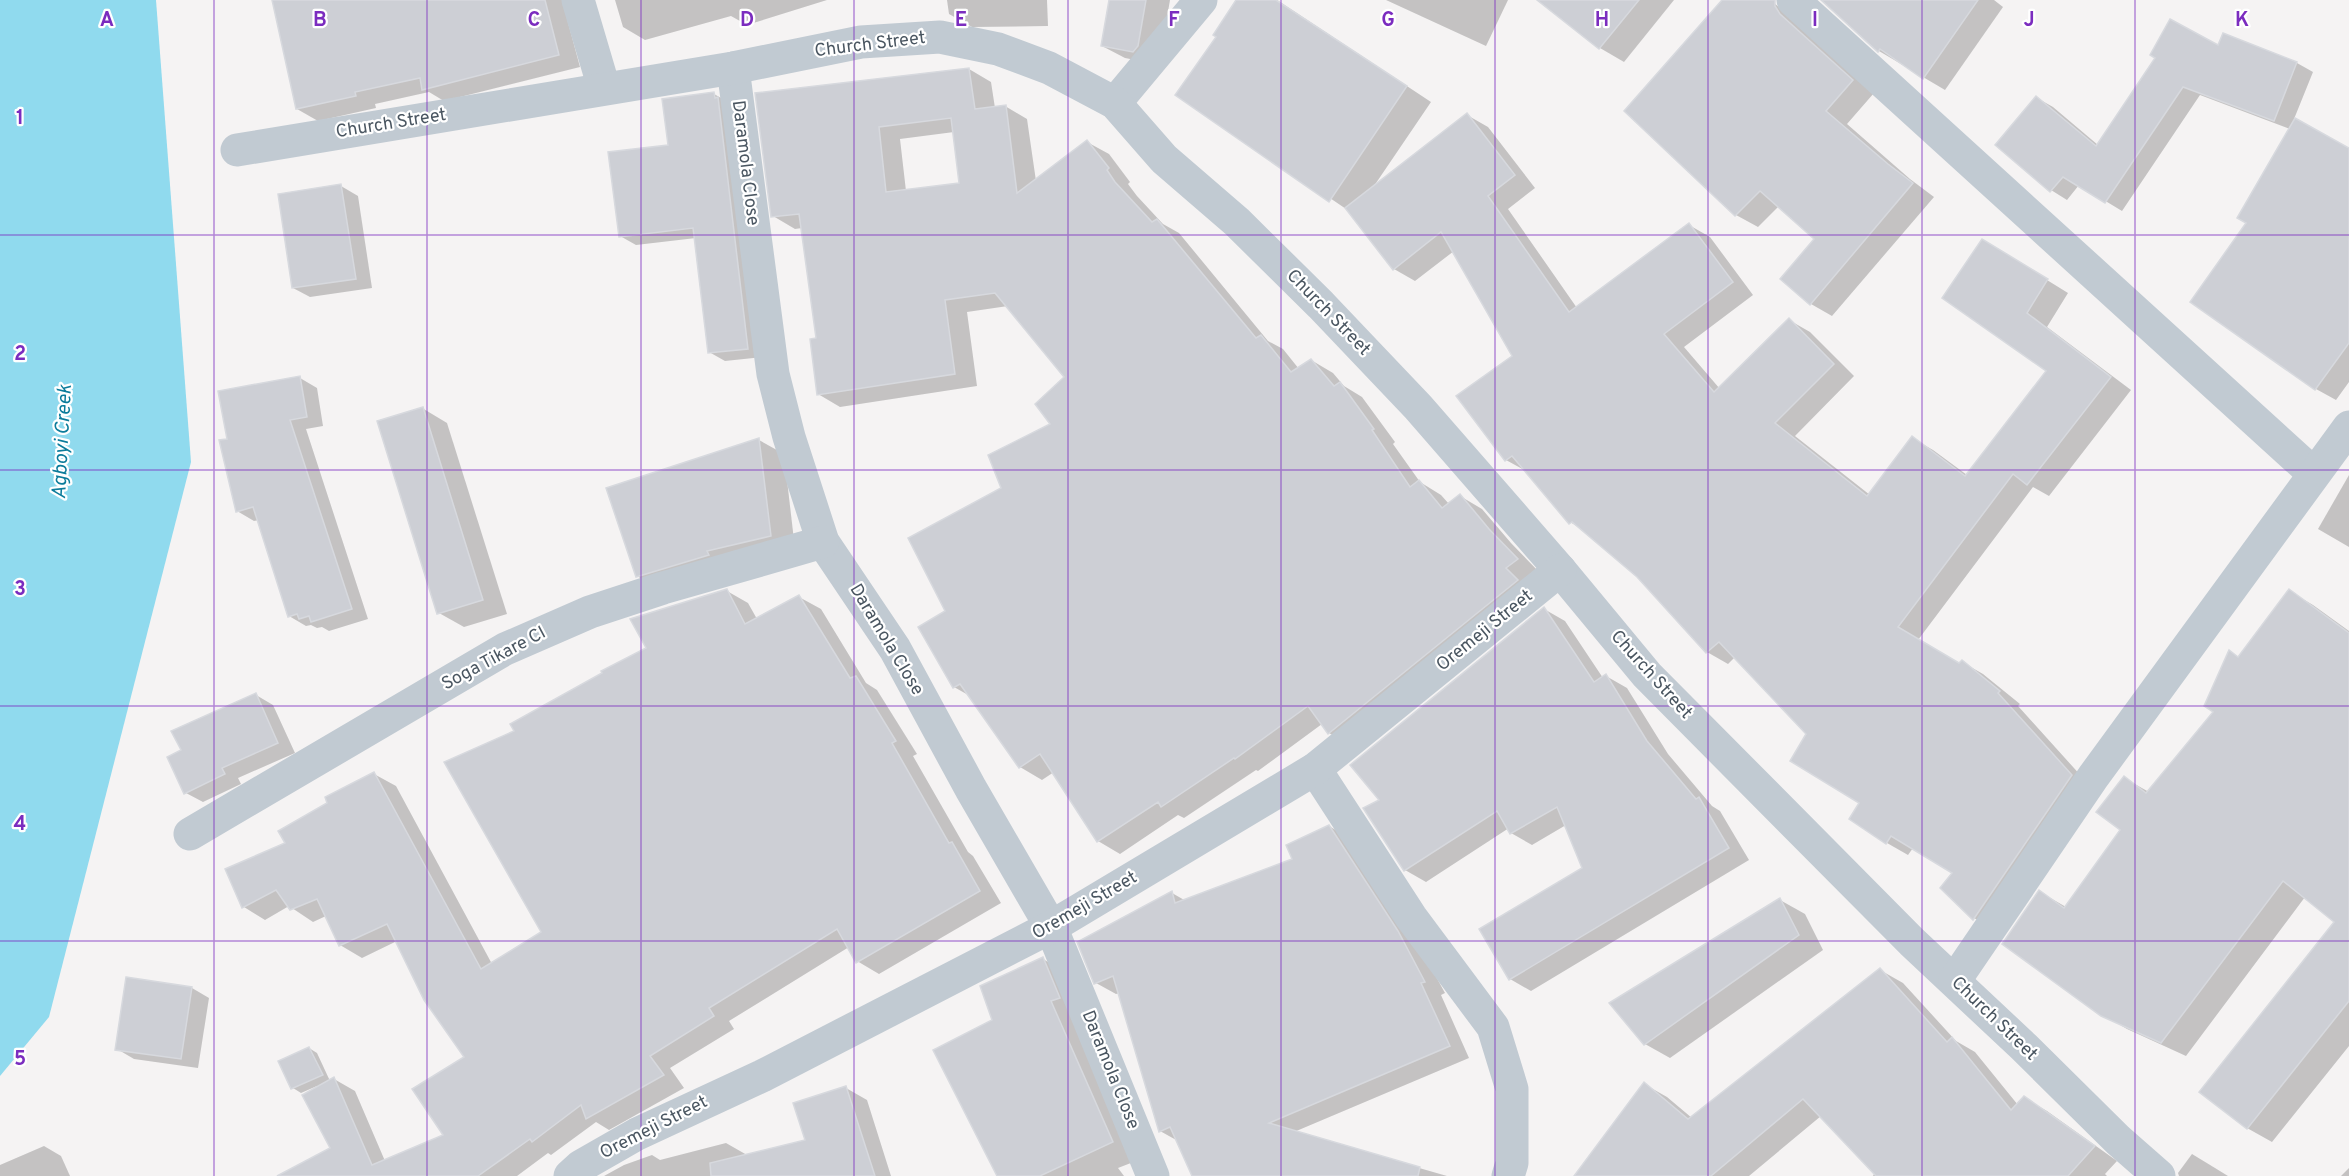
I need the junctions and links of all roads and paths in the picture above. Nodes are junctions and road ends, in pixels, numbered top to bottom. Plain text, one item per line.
1 (578, 0) edge
2 (1201, 0) edge
3 (1793, 0) edge
4 (733, 68) junction
5 (604, 88) junction
6 (1115, 103) junction
7 (237, 150) dead end
8 (2349, 427) edge
9 (2314, 474) junction
10 (823, 542) junction
11 (1560, 570) junction
12 (1315, 769) junction
13 (190, 834) dead end
14 (1051, 927) junction
15 (1954, 980) junction
16 (570, 1176) edge
17 (1153, 1176) edge
18 (1508, 1176) edge
19 (2159, 1176) edge

1 - 5 street
2 - 6 street
3 - 9 street
4 - 5 street, Church Street
4 - 6 street, Church Street
4 - 10 street, Daramola Close
5 - 7 street, Church Street
6 - 11 street, Church Street
8 - 9 street
9 - 15 street
10 - 13 street, Soga Tikare Cl
10 - 14 street, Daramola Close
11 - 12 street, Oremeji Street
11 - 15 street, Church Street
12 - 14 street, Oremeji Street
12 - 18 street
14 - 16 street, Oremeji Street
14 - 17 street, Daramola Close
15 - 19 street, Church Street

